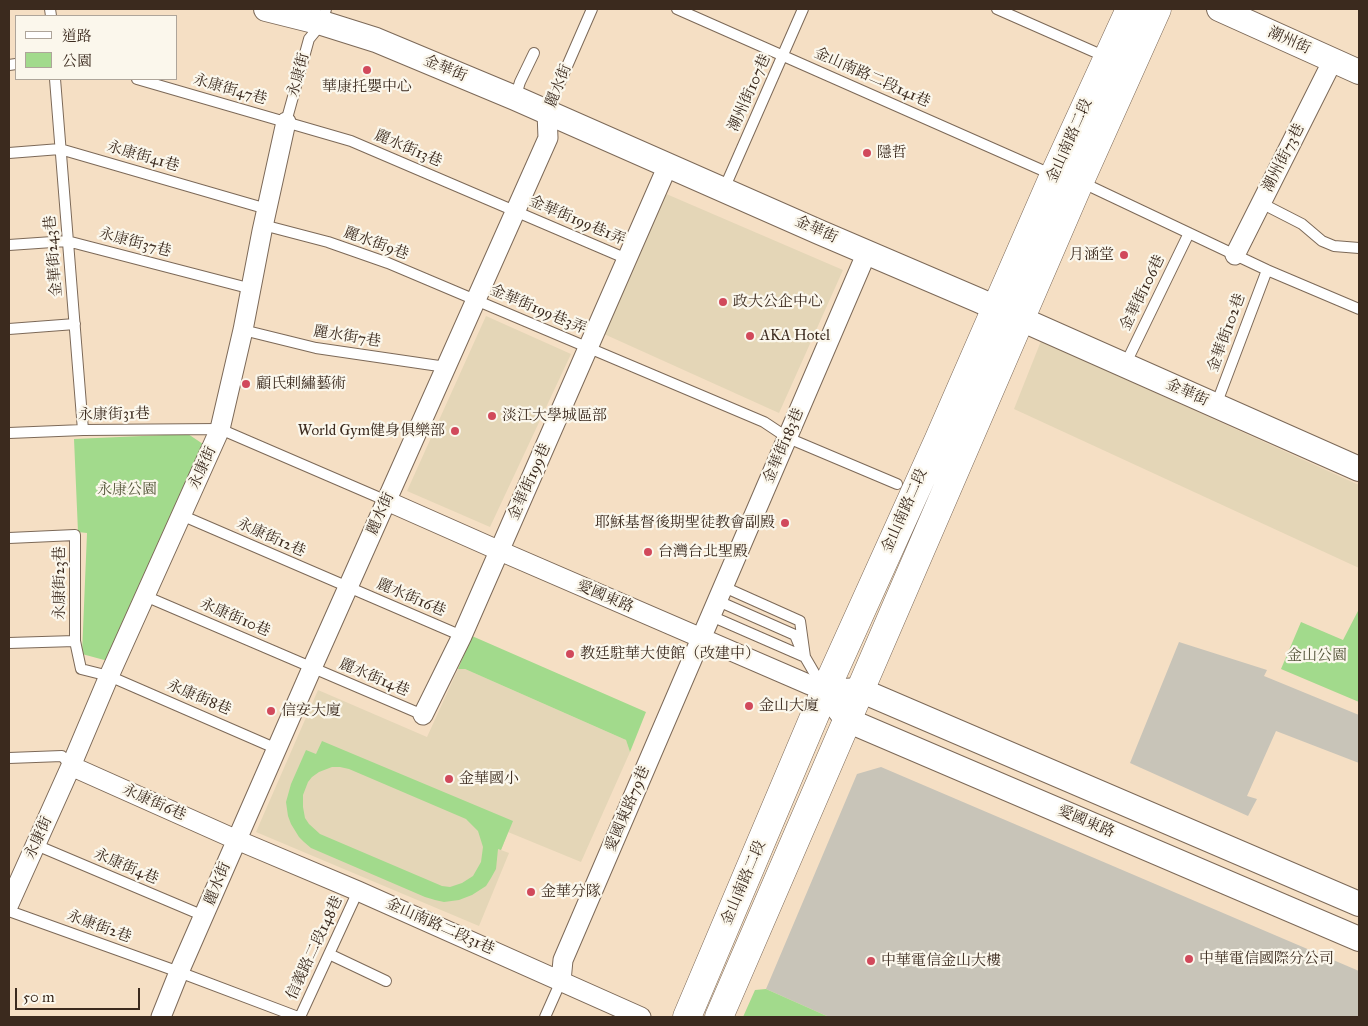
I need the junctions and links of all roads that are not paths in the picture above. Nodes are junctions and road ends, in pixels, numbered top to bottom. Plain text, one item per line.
1 (266, 9) edge
2 (592, 9) edge
3 (677, 9) edge
4 (803, 9) edge
5 (997, 9) edge
6 (1130, 9) edge
7 (1157, 9) edge
8 (1219, 9) edge
9 (324, 16) edge
10 (534, 53) dead end
11 (782, 56) junction
12 (1108, 58) junction
13 (1333, 60) junction
14 (1359, 72) edge
15 (55, 80) edge
16 (140, 80) edge
17 (515, 98) junction
18 (547, 112) junction
19 (286, 122) junction
20 (60, 149) junction
21 (9, 153) edge
22 (668, 165) junction
23 (1067, 178) junction
24 (724, 189) junction
25 (1261, 203) junction
26 (515, 210) junction
27 (265, 217) junction
28 (1189, 233) junction
29 (67, 241) junction
30 (9, 245) edge
31 (1359, 248) edge
32 (867, 252) junction
33 (1235, 255) junction
34 (627, 259) junction
35 (1267, 270) junction
36 (252, 289) junction
37 (476, 300) junction
38 (996, 308) junction
39 (1359, 309) edge
40 (1021, 319) junction
41 (75, 324) junction
42 (9, 329) edge
43 (244, 330) junction
44 (588, 348) junction
45 (1125, 366) junction
46 (446, 367) junction
47 (1216, 406) junction
48 (220, 429) junction
49 (83, 430) junction
50 (9, 433) edge
51 (788, 438) junction
52 (1359, 469) edge
53 (897, 484) dead end
54 (387, 501) junction
55 (181, 515) junction
56 (9, 538) edge
57 (500, 551) junction
58 (348, 588) junction
59 (145, 596) junction
60 (717, 601) junction
61 (462, 636) junction
62 (702, 638) junction
63 (75, 641) junction
64 (9, 643) edge
65 (805, 657) junction
66 (312, 668) junction
67 (109, 676) junction
68 (860, 690) junction
69 (825, 691) junction
70 (423, 715) joint
71 (848, 720) junction
72 (278, 748) junction
73 (9, 758) edge
74 (71, 766) junction
75 (237, 840) junction
76 (36, 845) junction
77 (358, 890) junction
78 (9, 904) edge
79 (1359, 904) edge
80 (9, 911) edge
81 (204, 916) junction
82 (1359, 938) edge
83 (329, 954) junction
84 (179, 972) junction
85 (386, 980) dead end
86 (561, 981) junction
87 (161, 1017) edge
88 (299, 1017) edge
89 (545, 1017) edge
90 (641, 1017) edge
91 (687, 1017) edge
92 (719, 1017) edge

1 - 9 street, 金華街
2 - 18 lane, 麗水街
3 - 11 lane, 金山南路二段141巷
4 - 11 lane, 潮州街107巷
5 - 12 lane
6 - 12 main road, 金山南路二段
7 - 23 main road, 金山南路二段
8 - 13 street, 潮州街
9 - 17 street, 金華街
9 - 19 lane, 永康街
10 - 17 lane
11 - 23 lane, 金山南路二段141巷
11 - 24 lane, 潮州街107巷
12 - 23 main road, 金山南路二段
13 - 14 street, 潮州街
13 - 25 street, 潮州街73巷
15 - 20 lane, 金華街243巷
16 - 19 lane, 永康街47巷
17 - 18 street, 金華街
18 - 22 street, 金華街
18 - 26 street, 麗水街
19 - 26 lane, 麗水街13巷
19 - 27 street, 永康街
20 - 21 lane, 永康街41巷
20 - 27 lane, 永康街41巷
20 - 29 lane, 金華街243巷
22 - 24 street, 金華街
22 - 34 street, 金華街199巷
23 - 28 lane, 金山南路二段141巷
23 - 38 main road, 金山南路二段
23 - 40 main road, 金山南路二段
24 - 32 street, 金華街
25 - 31 lane
25 - 33 street, 潮州街73巷
26 - 34 lane, 金華街199巷1弄
26 - 37 street, 麗水街
27 - 36 street, 永康街
27 - 37 lane, 麗水街9巷
28 - 33 lane, 金山南路二段141巷
28 - 45 lane, 金華街106巷
29 - 30 lane, 永康街37巷
29 - 36 lane, 永康街37巷
29 - 41 lane, 金華街243巷
32 - 38 street, 金華街
32 - 51 street, 金華街183巷
33 - 35 lane, 金山南路二段141巷
34 - 44 street, 金華街199巷
35 - 39 lane, 金山南路二段141巷
35 - 47 lane, 金華街102巷
36 - 43 street, 永康街
37 - 44 lane, 金華街199巷3弄
37 - 46 street, 麗水街
38 - 40 street, 金華街
38 - 69 main road, 金山南路二段
40 - 45 street, 金華街
40 - 68 main road, 金山南路二段
41 - 42 lane
41 - 49 lane, 金華街243巷
43 - 46 lane, 麗水街7巷
43 - 48 street, 永康街
44 - 51 lane, 金華街199巷3弄
44 - 57 street, 金華街199巷
45 - 47 street, 金華街
46 - 54 street, 麗水街
47 - 52 street, 金華街
48 - 49 lane, 永康街31巷
48 - 54 lane
48 - 55 street, 永康街
49 - 50 lane, 永康街31巷
51 - 53 lane, 金華街199巷3弄
51 - 60 street, 金華街183巷
54 - 57 street, 愛國東路
54 - 58 street, 麗水街
55 - 58 lane, 永康街12巷
55 - 59 street, 永康街
56 - 63 lane, 永康街23巷
57 - 61 street, 金華街199巷
57 - 62 street, 愛國東路
58 - 61 lane, 麗水街16巷
58 - 66 street, 麗水街
59 - 66 lane, 永康街10巷
59 - 67 street, 永康街
60 - 62 street, 金華街183巷
60 - 65 lane
60 - 65 lane
60 - 65 lane
61 - 70 street, 金華街199巷
62 - 69 street, 愛國東路
62 - 86 street, 愛國東路79巷
63 - 64 lane
63 - 67 lane, 永康街23巷
65 - 69 lane
66 - 70 lane, 麗水街14巷
66 - 72 street, 麗水街
67 - 72 lane, 永康街8巷
67 - 74 street, 永康街
68 - 69 street, 愛國東路
68 - 71 main road, 金山南路二段
68 - 79 street, 愛國東路
69 - 71 street, 愛國東路
69 - 91 main road, 金山南路二段
71 - 82 street, 愛國東路
71 - 92 main road, 金山南路二段
72 - 75 street, 麗水街
73 - 74 lane
74 - 75 street, 永康街6巷
74 - 76 street, 永康街
75 - 77 street, 金山南路二段31巷
75 - 81 street, 麗水街
76 - 78 street, 永康街
76 - 81 lane, 永康街4巷
77 - 83 lane, 信義路二段148巷
77 - 86 street, 金山南路二段31巷
80 - 84 lane, 永康街2巷
81 - 84 street, 麗水街
83 - 85 lane
83 - 88 lane, 信義路二段148巷
84 - 87 street, 麗水街
84 - 88 lane, 永康街2巷
86 - 89 lane
86 - 90 street, 金山南路二段31巷

